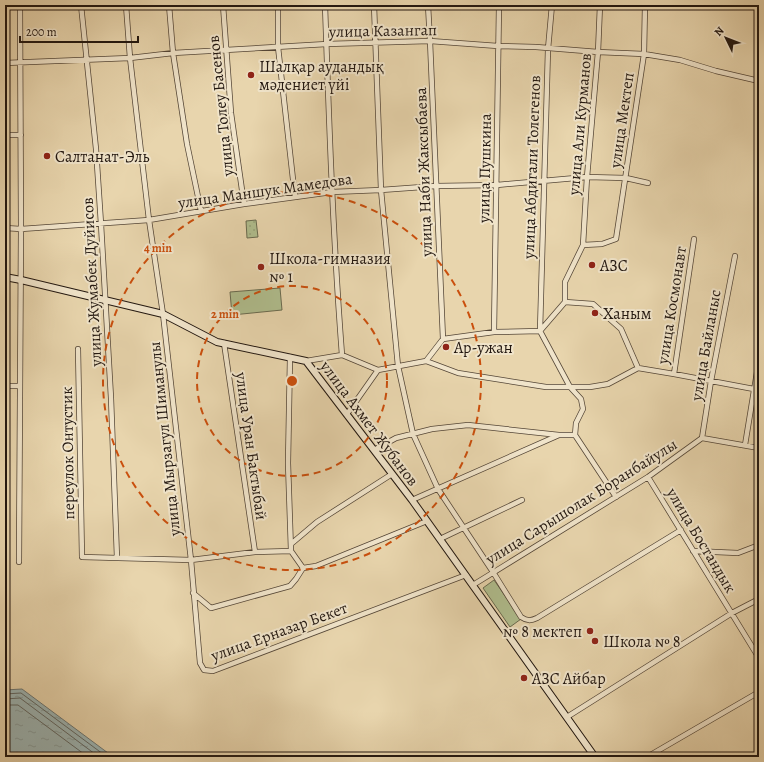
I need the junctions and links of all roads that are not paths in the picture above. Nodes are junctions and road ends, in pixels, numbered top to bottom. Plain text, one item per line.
1 (20, 5) edge
2 (81, 5) edge
3 (126, 5) edge
4 (169, 5) edge
5 (223, 5) edge
6 (278, 5) edge
7 (325, 5) edge
8 (374, 5) edge
9 (428, 5) edge
10 (499, 5) edge
11 (552, 5) edge
12 (600, 5) edge
13 (645, 5) edge
14 (430, 41) junction
15 (375, 43) junction
16 (326, 44) junction
17 (498, 46) junction
18 (278, 47) junction
19 (548, 49) junction
20 (226, 50) junction
21 (598, 52) junction
22 (173, 54) junction
23 (644, 54) junction
24 (130, 58) junction
25 (86, 59) junction
26 (21, 62) junction
27 (5, 63) edge
28 (759, 81) edge
29 (5, 135) edge
30 (21, 135) junction
31 (587, 177) junction
32 (626, 178) junction
33 (544, 180) junction
34 (648, 183) dead end
35 (497, 185) junction
36 (436, 186) junction
37 (381, 190) junction
38 (332, 192) junction
39 (295, 197) junction
40 (244, 204) junction
41 (201, 211) junction
42 (149, 220) junction
43 (101, 224) junction
44 (5, 228) edge
45 (21, 229) junction
46 (694, 239) dead end
47 (583, 245) junction
48 (735, 256) dead end
49 (5, 277) edge
50 (20, 280) junction
51 (105, 300) junction
52 (566, 302) junction
53 (163, 314) junction
54 (540, 330) junction
55 (494, 332) junction
56 (442, 339) junction
57 (224, 343) junction
58 (78, 349) dead end
59 (342, 355) junction
60 (290, 357) junction
61 (759, 360) edge
62 (306, 361) junction
63 (426, 361) junction
64 (398, 366) junction
65 (638, 368) junction
66 (378, 370) junction
67 (674, 374) junction
68 (711, 381) junction
69 (5, 386) edge
70 (20, 386) junction
71 (570, 387) junction
72 (757, 390) edge
73 (347, 414) junction
74 (413, 434) junction
75 (559, 435) junction
76 (575, 435) junction
77 (702, 438) junction
78 (745, 445) junction
79 (759, 448) edge
80 (374, 450) junction
81 (392, 474) junction
82 (648, 477) junction
83 (438, 489) junction
84 (616, 497) junction
85 (412, 500) junction
86 (522, 500) dead end
87 (427, 521) junction
88 (464, 528) junction
89 (681, 530) junction
90 (440, 539) junction
91 (291, 544) junction
92 (759, 545) edge
93 (291, 551) junction
94 (693, 551) junction
95 (255, 552) junction
96 (117, 558) junction
97 (191, 560) junction
98 (19, 562) dead end
99 (303, 568) junction
100 (494, 572) junction
101 (466, 575) junction
102 (473, 585) junction
103 (193, 593) junction
104 (759, 599) edge
105 (732, 613) junction
106 (759, 658) edge
107 (759, 692) edge
108 (567, 717) junction
109 (595, 757) edge
110 (647, 757) edge

1 - 26 street
2 - 25 street, улица Жумабек Дуйисов
3 - 24 street, улица Мырзагул Шиманулы
4 - 22 street
5 - 20 street, улица Толеу Басенов
6 - 18 street
7 - 16 street
8 - 15 street
9 - 14 street, улица Наби Жаксыбаева
10 - 17 street, улица Пушкина
11 - 19 street, улица Абдигали Толегенов
12 - 21 street, улица Али Курманов
13 - 23 street, улица Мектеп
14 - 15 street, улица Казангап
14 - 17 street, улица Казангап
14 - 36 street, улица Наби Жаксыбаева
15 - 16 street, улица Казангап
15 - 37 street
16 - 18 street, улица Казангап
16 - 38 street
17 - 19 street, улица Казангап
17 - 35 street, улица Пушкина
18 - 20 street, улица Казангап
18 - 39 street
19 - 21 street, улица Казангап
19 - 33 street, улица Абдигали Толегенов
20 - 22 street, улица Казангап
20 - 40 street, улица Толеу Басенов
21 - 23 street, улица Казангап
21 - 31 street, улица Али Курманов
22 - 24 street, улица Казангап
22 - 41 street
23 - 28 street, улица Казангап
23 - 32 street, улица Мектеп
24 - 25 street, улица Казангап
24 - 42 street, улица Мырзагул Шиманулы
25 - 26 street, улица Казангап
25 - 43 street, улица Жумабек Дуйисов
26 - 27 street, улица Казангап
26 - 30 street
29 - 30 street
30 - 45 street
31 - 32 street, улица Маншук Мамедова
31 - 33 street, улица Маншук Мамедова
31 - 47 street, улица Али Курманов
32 - 34 street, улица Маншук Мамедова
32 - 47 street, улица Мектеп
33 - 35 street, улица Маншук Мамедова
33 - 54 street, улица Абдигали Толегенов
35 - 36 street, улица Маншук Мамедова
35 - 55 street, улица Пушкина
36 - 37 street, улица Маншук Мамедова
36 - 56 street, улица Наби Жаксыбаева
37 - 38 street, улица Маншук Мамедова
37 - 64 street
38 - 39 street, улица Маншук Мамедова
38 - 59 street
39 - 40 street, улица Маншук Мамедова
40 - 41 street, улица Маншук Мамедова
41 - 42 street, улица Маншук Мамедова
42 - 43 street, улица Маншук Мамедова
42 - 53 street, улица Мырзагул Шиманулы
43 - 45 street, улица Маншук Мамедова
43 - 51 street, улица Жумабек Дуйисов
44 - 45 street, улица Маншук Мамедова
45 - 50 street
46 - 67 street, улица Космонавт
47 - 52 street
48 - 68 street, улица Байланыс
49 - 50 main road, улица Ахмет Жубанов
50 - 51 main road, улица Ахмет Жубанов
50 - 70 street
51 - 53 main road, улица Ахмет Жубанов
51 - 96 street, улица Жумабек Дуйисов
52 - 54 street
52 - 65 street
53 - 57 main road, улица Ахмет Жубанов
53 - 97 street, улица Мырзагул Шиманулы
54 - 55 street
54 - 71 street
55 - 56 street
56 - 63 street
57 - 60 main road, улица Ахмет Жубанов
57 - 95 street, улица Уран Бактыбай
58 - 96 street, переулок Онтустик
59 - 62 street
59 - 66 street
60 - 62 main road, улица Ахмет Жубанов
60 - 91 street
61 - 72 street
62 - 73 main road, улица Ахмет Жубанов
63 - 64 street
63 - 71 street
64 - 66 street
64 - 74 street
65 - 67 street
65 - 71 street
66 - 73 street
67 - 68 street
68 - 72 street
68 - 77 street, улица Байланыс
69 - 70 street
70 - 98 street
71 - 76 street
72 - 78 street
73 - 80 main road, улица Ахмет Жубанов
74 - 75 street
74 - 80 street
74 - 83 street
75 - 76 street
75 - 83 street
76 - 84 street
77 - 78 street
77 - 82 street, улица Сарышолак Боранбайулы
78 - 79 street
80 - 81 main road, улица Ахмет Жубанов
81 - 85 main road, улица Ахмет Жубанов
81 - 91 street
82 - 84 street, улица Сарышолак Боранбайулы
82 - 89 street, улица Бостандык
83 - 85 street
83 - 88 street
84 - 100 street, улица Сарышолак Боранбайулы
85 - 87 main road, улица Ахмет Жубанов
86 - 88 street
87 - 90 main road, улица Ахмет Жубанов
87 - 99 street
88 - 90 street
88 - 100 street
89 - 94 street, улица Бостандык
89 - 100 street
90 - 101 main road, улица Ахмет Жубанов
91 - 93 street
92 - 94 street
93 - 95 street
93 - 99 street
94 - 105 street, улица Бостандык
95 - 97 street
96 - 97 street
97 - 103 street, улица Ерназар Бекет
99 - 103 street
100 - 102 street, улица Сарышолак Боранбайулы
101 - 102 main road, улица Ахмет Жубанов
101 - 103 street, улица Ерназар Бекет
102 - 108 main road, улица Ахмет Жубанов
104 - 105 street
105 - 106 street, улица Бостандык
105 - 108 street
107 - 110 street
108 - 109 main road, улица Ахмет Жубанов

